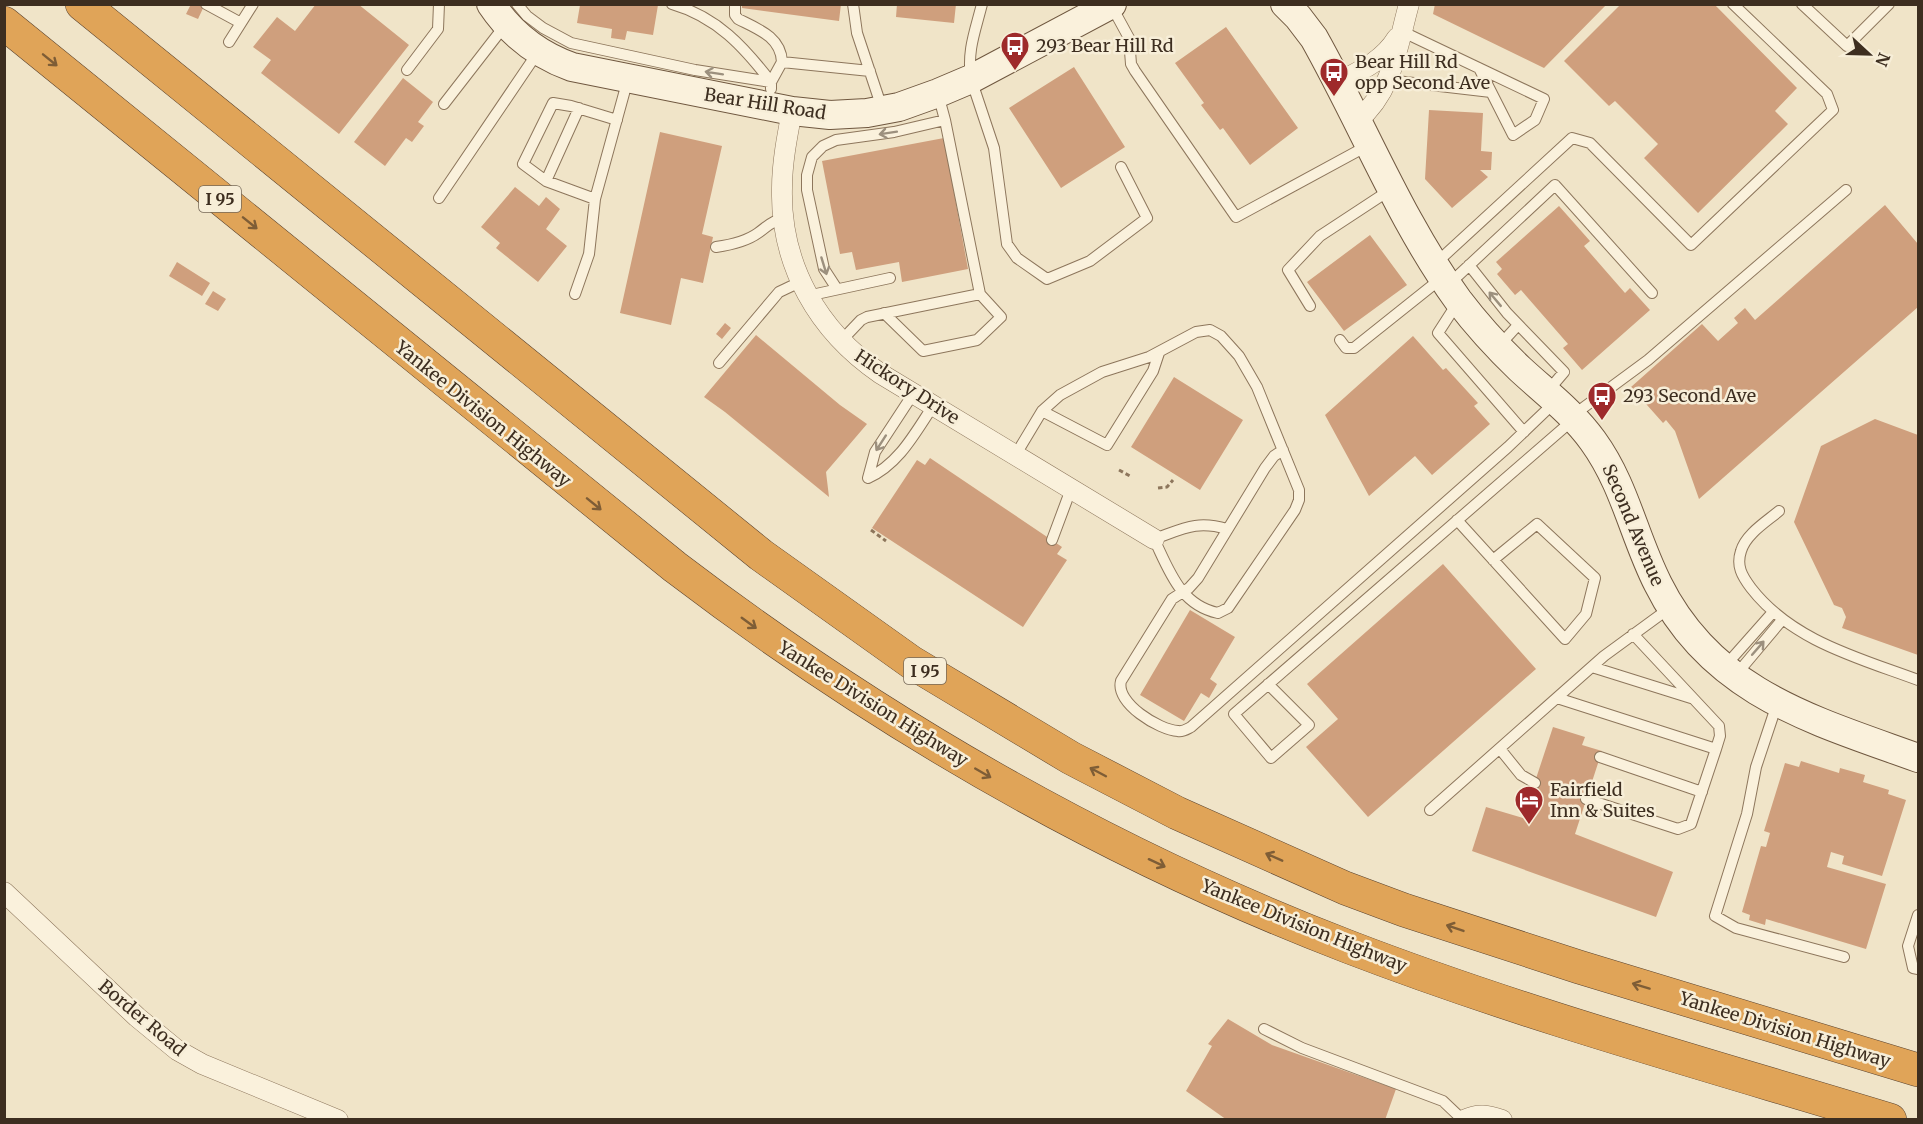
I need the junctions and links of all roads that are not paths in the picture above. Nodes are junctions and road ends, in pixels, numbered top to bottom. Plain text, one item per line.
1 (82, 4) edge
2 (206, 4) edge
3 (253, 4) edge
4 (440, 4) edge
5 (735, 4) edge
6 (853, 4) edge
7 (982, 4) edge
8 (1285, 4) edge
9 (1409, 4) edge
10 (1733, 4) edge
11 (1889, 4) edge
12 (676, 5) edge
13 (1112, 5) edge
14 (1806, 6) edge
15 (505, 11) edge
16 (4, 23) edge
17 (241, 23) junction
18 (1401, 31) junction
19 (229, 42) dead end
20 (539, 51) junction
21 (782, 62) junction
22 (1479, 68) junction
23 (407, 70) dead end
24 (870, 71) junction
25 (628, 79) junction
26 (970, 79) junction
27 (1389, 80) junction
28 (1338, 83) junction
29 (1491, 92) junction
30 (777, 100) junction
31 (444, 104) dead end
32 (942, 107) junction
33 (579, 108) junction
34 (883, 110) junction
35 (616, 120) junction
36 (1364, 133) junction
37 (1121, 167) dead end
38 (546, 181) junction
39 (1393, 188) junction
40 (1846, 190) dead end
41 (439, 198) dead end
42 (595, 199) junction
43 (783, 218) junction
44 (716, 247) dead end
45 (1469, 265) junction
46 (890, 278) dead end
47 (1446, 282) junction
48 (804, 289) junction
49 (837, 289) junction
50 (1652, 293) dead end
51 (574, 294) dead end
52 (980, 294) junction
53 (1310, 306) dead end
54 (884, 313) junction
55 (1518, 325) junction
56 (1340, 340) dead end
57 (841, 341) junction
58 (1498, 347) junction
59 (1159, 353) junction
60 (719, 363) dead end
61 (913, 394) junction
62 (1563, 400) junction
63 (933, 406) junction
64 (1042, 411) junction
65 (1524, 432) junction
66 (1283, 450) junction
67 (1015, 456) junction
68 (1071, 489) junction
69 (1779, 511) dead end
70 (1457, 520) junction
71 (1227, 529) junction
72 (1154, 539) junction
73 (1052, 540) dead end
74 (1493, 560) junction
75 (1182, 592) junction
76 (1672, 607) junction
77 (1773, 612) junction
78 (1782, 620) junction
79 (1633, 634) junction
80 (1592, 667) junction
81 (1729, 672) junction
82 (1918, 680) edge
83 (1268, 684) junction
84 (1557, 698) junction
85 (1694, 699) junction
86 (1777, 704) junction
87 (1500, 749) junction
88 (1716, 749) junction
89 (1600, 757) dead end
90 (1918, 758) edge
91 (1535, 783) dead end
92 (1702, 792) junction
93 (1586, 799) dead end
94 (1430, 810) dead end
95 (4, 892) edge
96 (1918, 915) edge
97 (1844, 957) dead end
98 (1918, 969) edge
99 (1264, 1029) dead end
100 (1918, 1070) edge
101 (338, 1119) edge
102 (1464, 1119) edge
103 (1502, 1119) edge
104 (1890, 1119) edge

100 -> 1 highway, Yankee Division Highway / I 95
2 - 17 lane
3 - 17 lane
4 - 23 lane
5 - 21 lane
6 - 24 lane
7 - 26 lane
8 - 28 street
9 - 18 street
10 - 47 lane
11 - 14 lane
12 - 30 lane
13 - 26 street, Bear Hill Road
13 - 36 lane
15 - 20 street, Bear Hill Road
30 -> 15 lane
15 - 31 lane
16 -> 104 highway, Yankee Division Highway / I 95
17 - 19 lane
18 - 22 lane
18 - 27 street
18 - 28 street
20 - 25 street, Bear Hill Road
20 - 41 lane
21 - 24 lane
21 - 30 lane
22 - 29 lane
22 - 29 lane
24 - 34 lane
25 - 30 street, Bear Hill Road
25 - 35 lane
26 - 32 street, Bear Hill Road
26 - 37 lane
27 - 29 lane
27 - 36 street
28 - 36 street, Second Avenue
30 - 34 street, Bear Hill Road
30 - 43 street, Hickory Drive
32 - 34 street, Bear Hill Road
32 -> 49 lane
32 - 52 lane
33 - 35 lane
33 - 38 lane
33 - 38 lane
35 - 42 lane
36 - 39 street, Second Avenue
38 - 42 lane
39 - 47 street, Second Avenue
39 - 53 lane
40 - 62 lane
42 - 51 lane
43 - 44 lane
43 - 48 street, Hickory Drive
45 - 47 lane
45 - 50 lane
55 -> 45 lane
46 - 49 lane
47 - 56 lane
47 - 58 street, Second Avenue
47 - 65 lane
48 - 49 lane
48 - 57 street, Hickory Drive
48 - 60 lane
52 - 54 lane
52 - 54 lane
54 - 57 lane
55 - 58 lane
55 - 62 lane
57 - 61 street, Hickory Drive
58 - 62 street, Second Avenue
59 - 64 lane
59 - 64 lane
59 - 66 lane
61 - 63 street, Hickory Drive
61 -> 63 lane
62 - 65 lane
62 - 70 lane
62 - 76 street, Second Avenue
63 - 67 street, Hickory Drive
64 - 67 lane
65 - 75 lane
66 - 71 lane
66 - 75 lane
67 - 68 street, Hickory Drive
68 - 72 street, Hickory Drive
68 - 73 lane
69 - 77 lane
70 - 74 lane
70 - 83 lane
71 - 72 lane
71 - 75 lane
72 - 75 lane
74 - 74 lane
76 - 79 lane
76 - 81 street, Second Avenue
77 - 78 lane
77 - 81 lane
81 -> 78 lane
78 - 82 lane
79 - 80 lane
79 - 85 lane
80 - 84 lane
80 - 85 lane
81 - 86 street, Second Avenue
83 - 83 lane
84 - 87 lane
84 - 88 lane
85 - 88 lane
86 - 90 street, Second Avenue
86 - 97 lane
87 - 91 lane
87 - 94 lane
88 - 92 lane
89 - 92 lane
92 - 93 lane
95 - 101 street, Border Road
96 - 98 lane
99 - 102 lane
102 - 103 street

